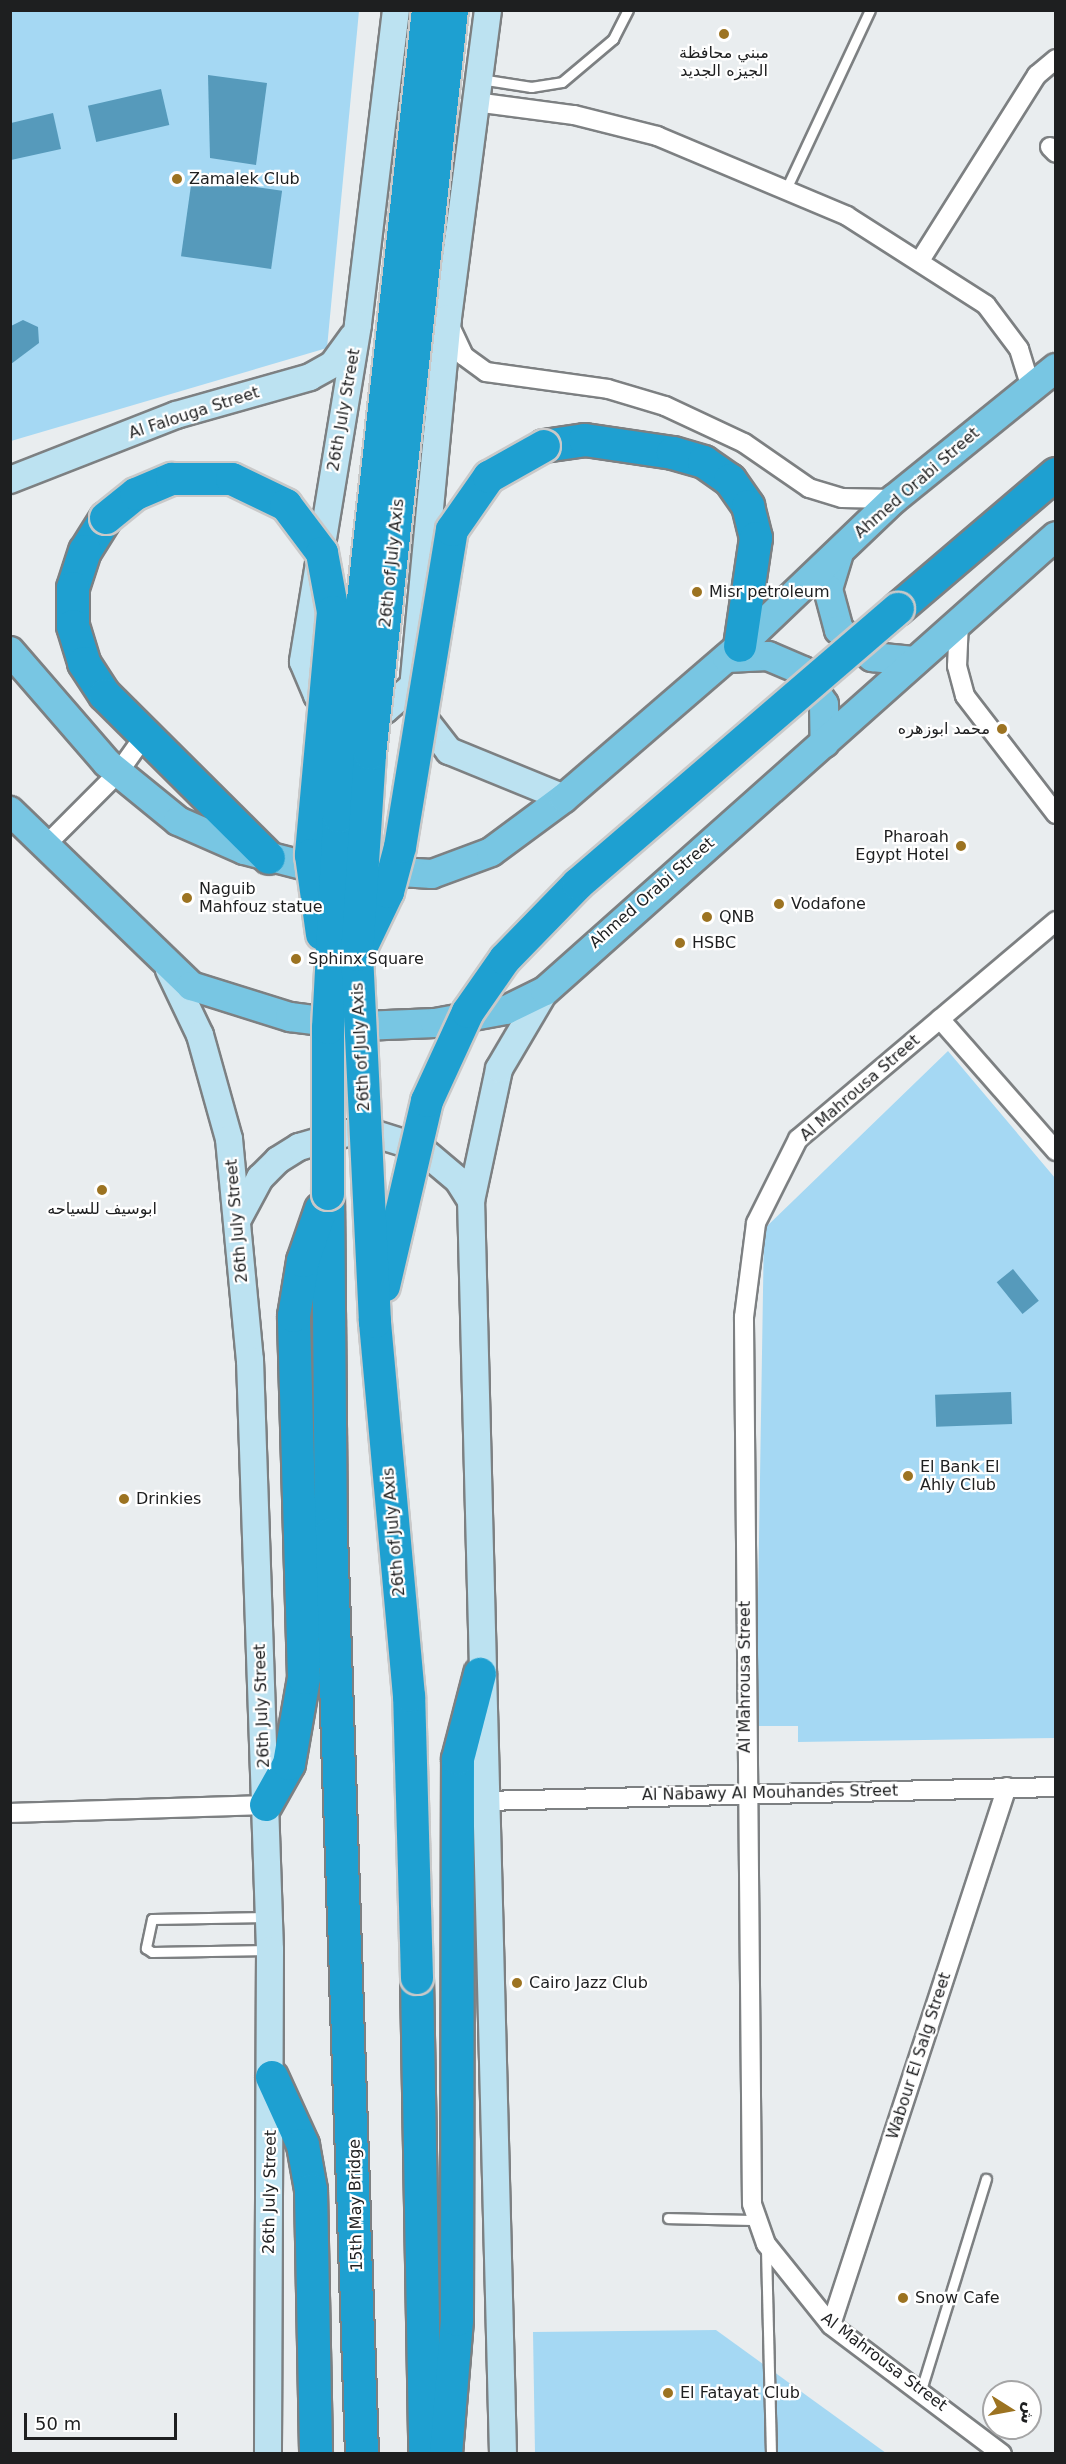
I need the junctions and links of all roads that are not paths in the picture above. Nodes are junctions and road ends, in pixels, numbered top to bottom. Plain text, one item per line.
1 (396, 10) edge
2 (428, 10) edge
3 (452, 10) edge
4 (488, 10) edge
5 (628, 10) edge
6 (870, 10) edge
7 (1056, 59) edge
8 (476, 90) junction
9 (787, 187) junction
10 (921, 259) junction
11 (448, 318) junction
12 (358, 325) junction
13 (1056, 368) edge
14 (1031, 388) junction
15 (1056, 474) edge
16 (10, 480) edge
17 (894, 499) junction
18 (1056, 536) edge
19 (841, 548) junction
20 (960, 619) junction
21 (10, 651) edge
22 (733, 652) junction
23 (914, 661) junction
24 (413, 686) junction
25 (146, 735) junction
26 (825, 743) junction
27 (118, 773) junction
28 (564, 798) junction
29 (10, 811) edge
30 (1056, 814) edge
31 (45, 846) junction
32 (269, 858) junction
33 (1056, 921) edge
34 (344, 958) junction
35 (169, 970) junction
36 (545, 991) junction
37 (940, 1019) junction
38 (1056, 1151) edge
39 (328, 1194) junction
40 (471, 1201) junction
41 (236, 1222) junction
42 (375, 1322) junction
43 (480, 1674) junction
44 (1007, 1787) junction
45 (1056, 1787) edge
46 (745, 1794) junction
47 (484, 1801) junction
48 (266, 1805) junction
49 (10, 1812) edge
50 (270, 1917) junction
51 (270, 1950) junction
52 (349, 1957) joint
53 (272, 2077) junction
54 (986, 2180) dead end
55 (668, 2218) dead end
56 (758, 2220) junction
57 (766, 2244) junction
58 (831, 2325) junction
59 (921, 2390) junction
60 (977, 2433) junction
61 (268, 2454) edge
62 (316, 2454) edge
63 (362, 2454) edge
64 (424, 2454) edge
65 (446, 2454) edge
66 (503, 2454) edge
67 (771, 2454) edge
68 (977, 2454) edge
69 (1002, 2454) edge

1 - 12 main road, 26th July Street
2 - 34 highway, 26th of July Axis, bridge
3 - 34 highway, 26th of July Axis, bridge
4 - 8 main road
5 - 8 lane
6 - 9 lane
7 - 10 street
8 - 9 street
8 - 11 main road
9 - 10 street
10 - 14 street
11 - 17 street
11 - 24 main road
12 - 16 main road, Al Falouga Street
12 - 24 main road, 26th July Street
13 - 14 main road, Ahmed Orabi Street
14 - 17 main road, Ahmed Orabi Street
15 - 42 highway, bridge
17 - 19 main road, Ahmed Orabi Street
18 - 20 main road, Ahmed Orabi Street
19 - 22 main road, Ahmed Orabi Street
19 - 23 main road
20 - 23 main road, Ahmed Orabi Street
20 - 30 street
21 - 27 main road, Ahmed Orabi Street
22 - 26 main road
22 - 28 main road, Ahmed Orabi Street
22 - 34 highway, bridge
23 - 26 main road, Ahmed Orabi Street
24 - 28 main road
25 - 27 street
25 - 32 highway
25 - 34 highway, bridge
26 - 36 main road, Ahmed Orabi Street
27 - 31 street
27 - 32 main road, Ahmed Orabi Street
28 - 32 main road, Ahmed Orabi Street
29 - 31 main road, Ahmed Orabi Street
31 - 35 main road, Ahmed Orabi Street
33 - 37 street, Al Mahrousa Street
34 - 39 highway, 26th of July Axis, bridge
34 - 42 highway, 26th of July Axis, bridge
35 - 36 main road, Ahmed Orabi Street
35 - 41 main road, 26th July Street
36 - 40 main road
37 - 38 street
37 - 46 street, Al Mahrousa Street
39 - 48 highway
39 - 52 highway, 26th of July Axis
40 - 41 main road
40 - 43 main road
41 - 48 main road, 26th July Street
42 - 64 highway, 26th of July Axis, bridge
43 - 47 main road
43 - 65 highway
44 - 45 street, Al Nabawy Al Mouhandes Street
44 - 46 street, Al Nabawy Al Mouhandes Street
44 - 58 street, Wabour El Salg Street
46 - 47 street, Al Nabawy Al Mouhandes Street
46 - 56 street, Al Mahrousa Street
47 - 66 main road
48 - 49 street
48 - 50 main road, 26th July Street
50 - 51 main road, 26th July Street
50 - 51 lane
51 - 53 main road, 26th July Street
52 - 63 highway, 15th May Bridge
53 - 61 main road, 26th July Street
53 - 62 highway
54 - 59 lane
55 - 56 lane
56 - 57 street, Al Mahrousa Street
57 - 58 street, Al Mahrousa Street
57 - 67 lane
58 - 59 street, Al Mahrousa Street
59 - 60 street, Al Mahrousa Street
60 - 68 street
60 - 69 street, Al Mahrousa Street

